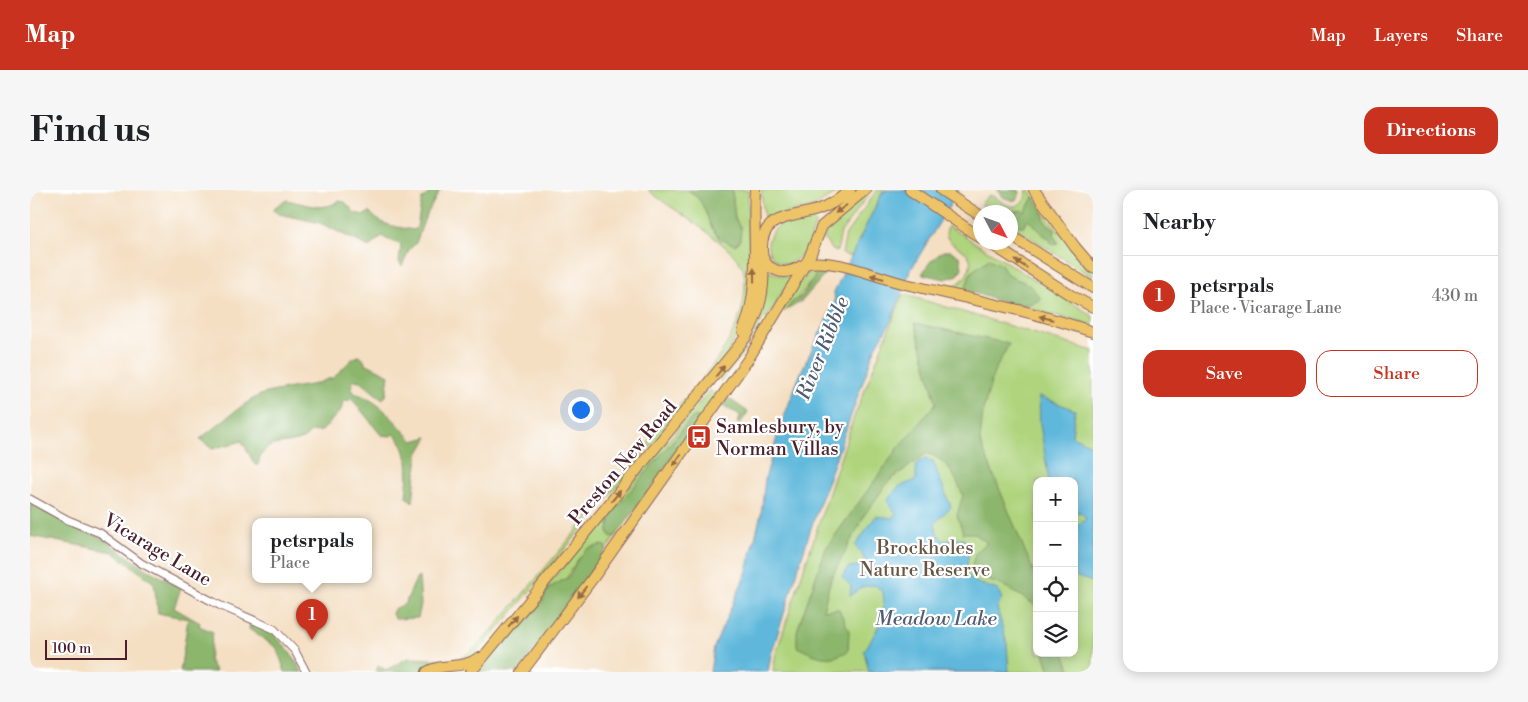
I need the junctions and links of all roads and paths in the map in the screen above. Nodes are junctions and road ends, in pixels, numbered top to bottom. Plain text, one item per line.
1 (755, 190) edge
2 (850, 190) edge
3 (864, 190) edge
4 (910, 190) edge
5 (941, 190) edge
6 (1034, 190) edge
7 (973, 212) edge
8 (973, 233) edge
9 (1018, 241) edge
10 (1000, 250) edge
11 (762, 256) junction
12 (805, 264) junction
13 (1093, 268) edge
14 (1093, 288) edge
15 (1093, 307) edge
16 (1093, 332) edge
17 (733, 355) junction
18 (30, 500) edge
19 (493, 645) junction
20 (430, 670) edge
21 (306, 672) edge
22 (444, 672) edge
23 (471, 672) edge
24 (522, 672) edge

1 - 11 highway
17 -> 1 highway
2 - 11 highway
3 -> 12 highway, Preston New Road
4 - 8 highway
5 - 7 highway
6 - 13 highway
9 - 14 highway
15 -> 10 highway
11 - 12 highway
11 - 17 highway, Preston New Road
16 -> 12 highway
12 -> 24 highway, Preston New Road
19 -> 17 highway, Preston New Road
18 - 21 street, Vicarage Lane
19 - 20 highway
19 - 23 highway, Preston New Road
20 - 22 highway

